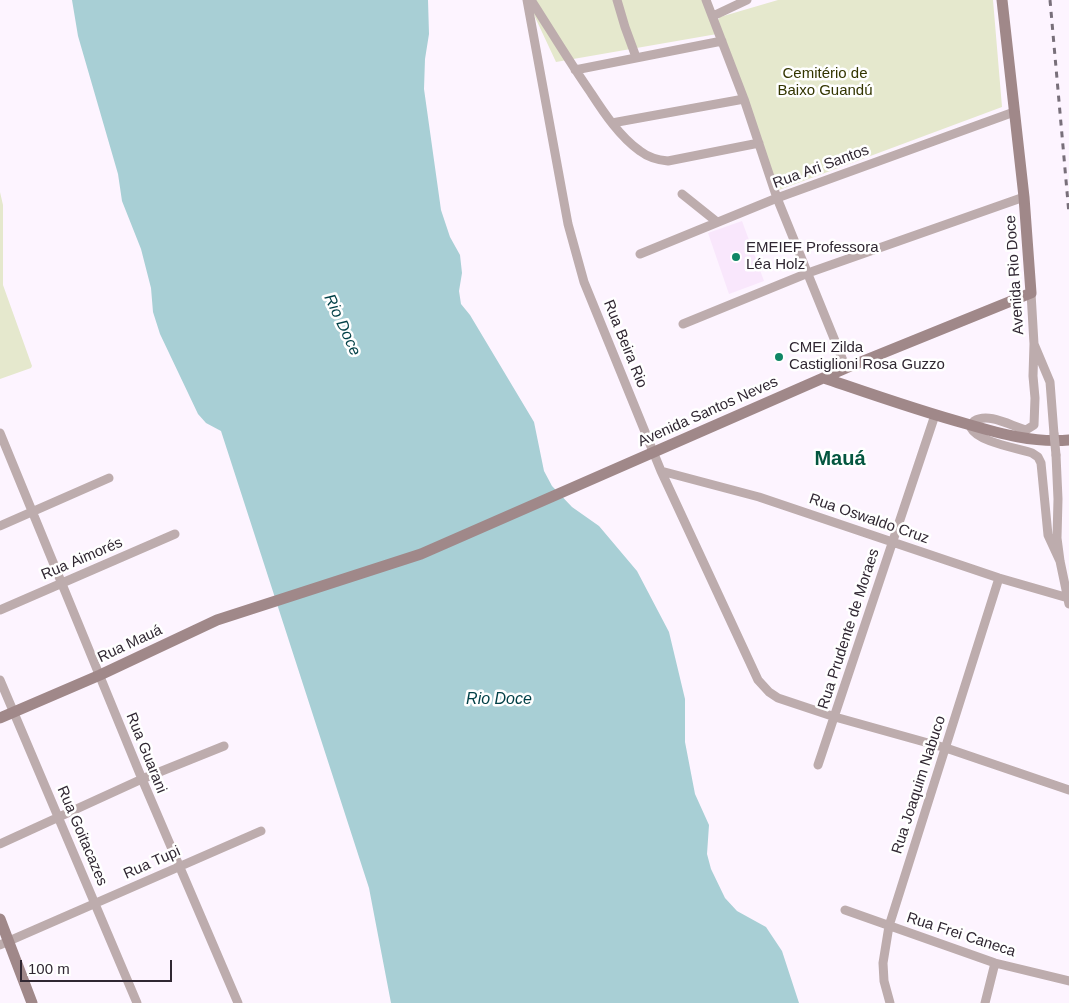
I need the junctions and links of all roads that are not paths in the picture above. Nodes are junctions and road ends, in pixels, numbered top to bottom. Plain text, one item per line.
1 (527, 0) edge
2 (531, 0) edge
3 (617, 0) edge
4 (706, 0) edge
5 (748, 0) edge
6 (1002, 0) edge
7 (713, 16) junction
8 (722, 41) junction
9 (636, 57) junction
10 (574, 70) junction
11 (744, 99) junction
12 (1014, 112) junction
13 (612, 123) junction
14 (759, 143) junction
15 (682, 194) dead end
16 (1024, 197) junction
17 (777, 198) junction
18 (717, 222) junction
19 (640, 254) dead end
20 (808, 273) junction
21 (1031, 293) junction
22 (683, 324) dead end
23 (1034, 344) junction
24 (846, 368) junction
25 (824, 378) junction
26 (935, 416) junction
27 (971, 426) junction
28 (0, 433) edge
29 (1069, 440) edge
30 (654, 453) junction
31 (661, 471) junction
32 (109, 478) dead end
33 (33, 512) junction
34 (0, 526) edge
35 (175, 534) dead end
36 (893, 542) junction
37 (1060, 561) junction
38 (999, 578) junction
39 (62, 583) junction
40 (1068, 601) edge
41 (274, 603) joint
42 (0, 610) edge
43 (100, 675) junction
44 (0, 680) edge
45 (14, 712) junction
46 (835, 717) junction
47 (0, 718) edge
48 (224, 746) dead end
49 (946, 748) junction
50 (818, 765) dead end
51 (142, 779) junction
52 (1069, 790) edge
53 (59, 818) junction
54 (261, 831) dead end
55 (0, 844) edge
56 (179, 866) junction
57 (95, 903) junction
58 (846, 910) dead end
59 (0, 919) edge
60 (889, 926) junction
61 (4, 943) edge
62 (995, 963) junction
63 (1069, 981) edge
64 (32, 1003) edge
65 (137, 1003) edge
66 (238, 1003) edge
67 (890, 1003) edge
68 (986, 1003) edge

1 - 30 street, Rua Beira Rio
2 - 10 street
3 - 9 street
4 - 7 street
5 - 7 street
6 - 12 street, Avenida Rio Doce
7 - 8 street
8 - 9 street
8 - 11 street
9 - 10 street
10 - 13 street
11 - 13 street
11 - 14 street
12 - 16 street, Avenida Rio Doce
12 - 17 street, Rua Ari Santos
13 - 14 street
14 - 17 street
15 - 18 street
16 - 20 street
16 - 21 street, Avenida Rio Doce
17 - 18 street, Rua Ari Santos
17 - 20 street
18 - 19 street, Rua Ari Santos
20 - 22 street
20 - 24 street
21 - 23 street, Avenida Rio Doce
21 - 24 street, Avenida Santos Neves
23 - 27 street
23 - 37 street, Avenida Rio Doce, bridge
24 - 25 street, Avenida Santos Neves
25 - 26 street
25 - 30 street, Avenida Santos Neves
26 - 27 street
26 - 36 street, Rua Prudente de Moraes
27 - 29 street
27 - 37 street
28 - 33 street, Rua Guarani
30 - 31 street, Rua Beira Rio
30 - 41 street, Avenida Santos Neves
31 - 36 street, Rua Oswaldo Cruz
31 - 46 street, Rua Beira Rio
32 - 33 street
33 - 34 street
33 - 39 street, Rua Guarani
35 - 39 street, Rua Aimorés
36 - 38 street, Rua Oswaldo Cruz
36 - 46 street, Rua Prudente de Moraes
37 - 40 street, Avenida Rio Doce
38 - 40 street, Rua Oswaldo Cruz
38 - 49 street, Rua Joaquim Nabuco
39 - 42 street, Rua Aimorés
39 - 43 street, Rua Guarani
41 - 43 street, Rua Mauá
43 - 45 street, Rua Mauá
43 - 51 street, Rua Guarani
44 - 45 street, Rua Goitacazes
45 - 47 street, Rua Mauá
45 - 53 street, Rua Goitacazes
46 - 49 street
46 - 50 street, Rua Prudente de Moraes
48 - 51 street
49 - 52 street
49 - 60 street, Rua Joaquim Nabuco
51 - 53 street
51 - 56 street, Rua Guarani
53 - 55 street
53 - 57 street, Rua Goitacazes
54 - 56 street, Rua Tupi
56 - 57 street, Rua Tupi
56 - 66 street, Rua Guarani
57 - 61 street, Rua Tupi
57 - 65 street, Rua Goitacazes
58 - 60 street, Rua Frei Caneca
59 - 61 street
60 - 62 street, Rua Frei Caneca
60 - 67 street, Rua Joaquim Nabuco
61 - 64 street
62 - 63 street, Rua Frei Caneca
62 - 68 street

